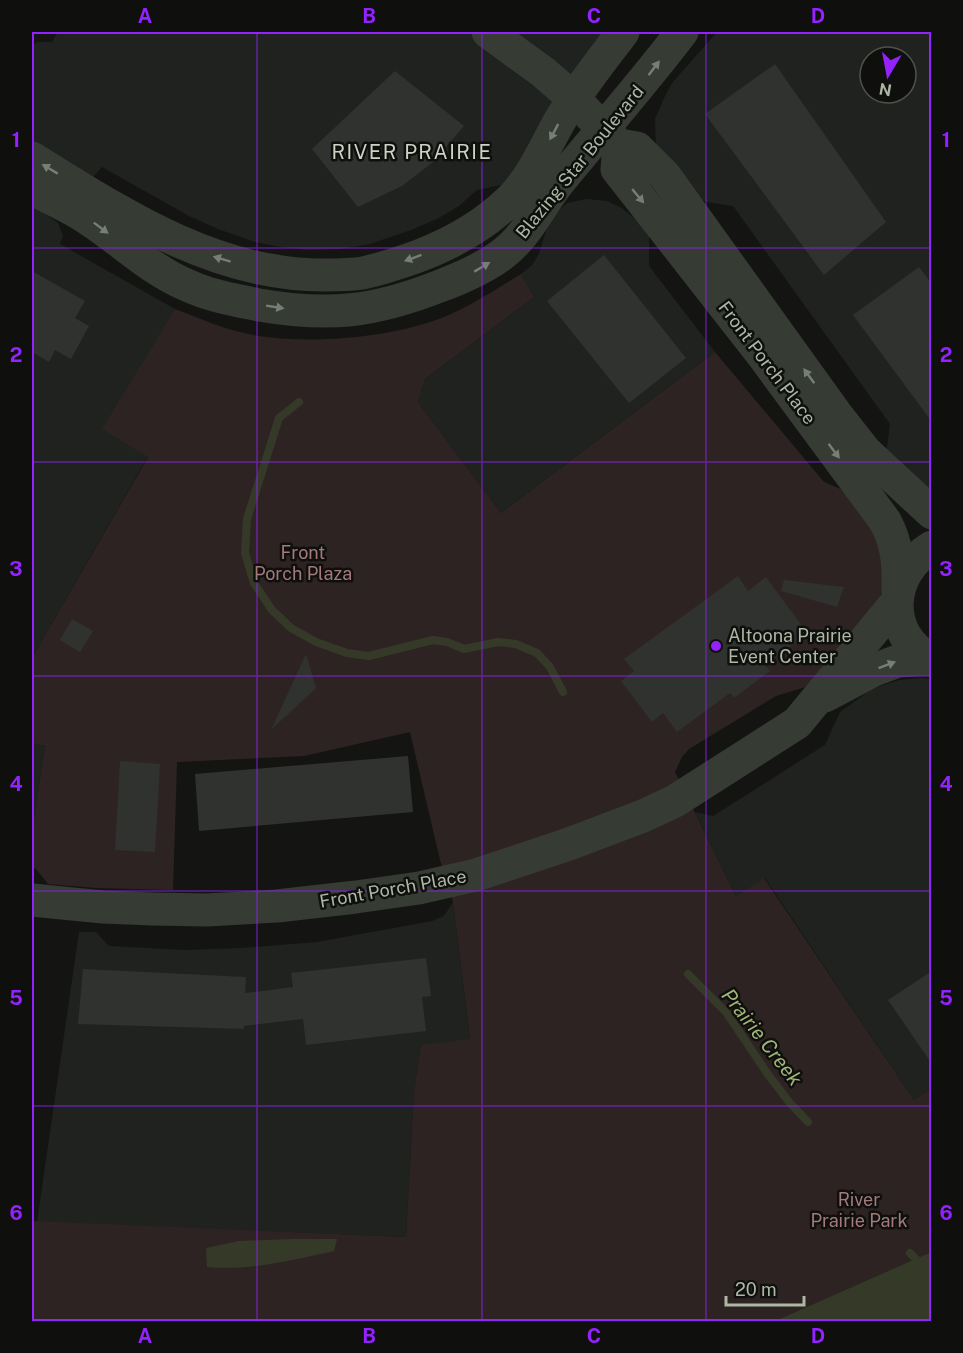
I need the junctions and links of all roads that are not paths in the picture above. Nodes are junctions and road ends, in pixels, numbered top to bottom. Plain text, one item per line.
1 (488, 32) edge
2 (622, 32) edge
3 (682, 32) edge
4 (574, 99) junction
5 (611, 138) junction
6 (32, 158) edge
7 (32, 189) edge
8 (932, 513) edge
9 (932, 547) edge
10 (897, 597) junction
11 (930, 659) edge
12 (816, 701) junction
13 (32, 900) edge

1 - 4 street, Front Porch Place
2 - 4 street, Blazing Star Boulevard
5 -> 3 street, Blazing Star Boulevard
4 - 5 street, Front Porch Place
4 -> 6 street, Blazing Star Boulevard
7 -> 5 street, Blazing Star Boulevard
8 -> 5 street, Front Porch Place
5 -> 10 street, Front Porch Place
9 - 10 street
10 - 11 street, Front Porch Place
10 - 12 street, Front Porch Place
12 -> 11 street
12 - 13 street, Front Porch Place

